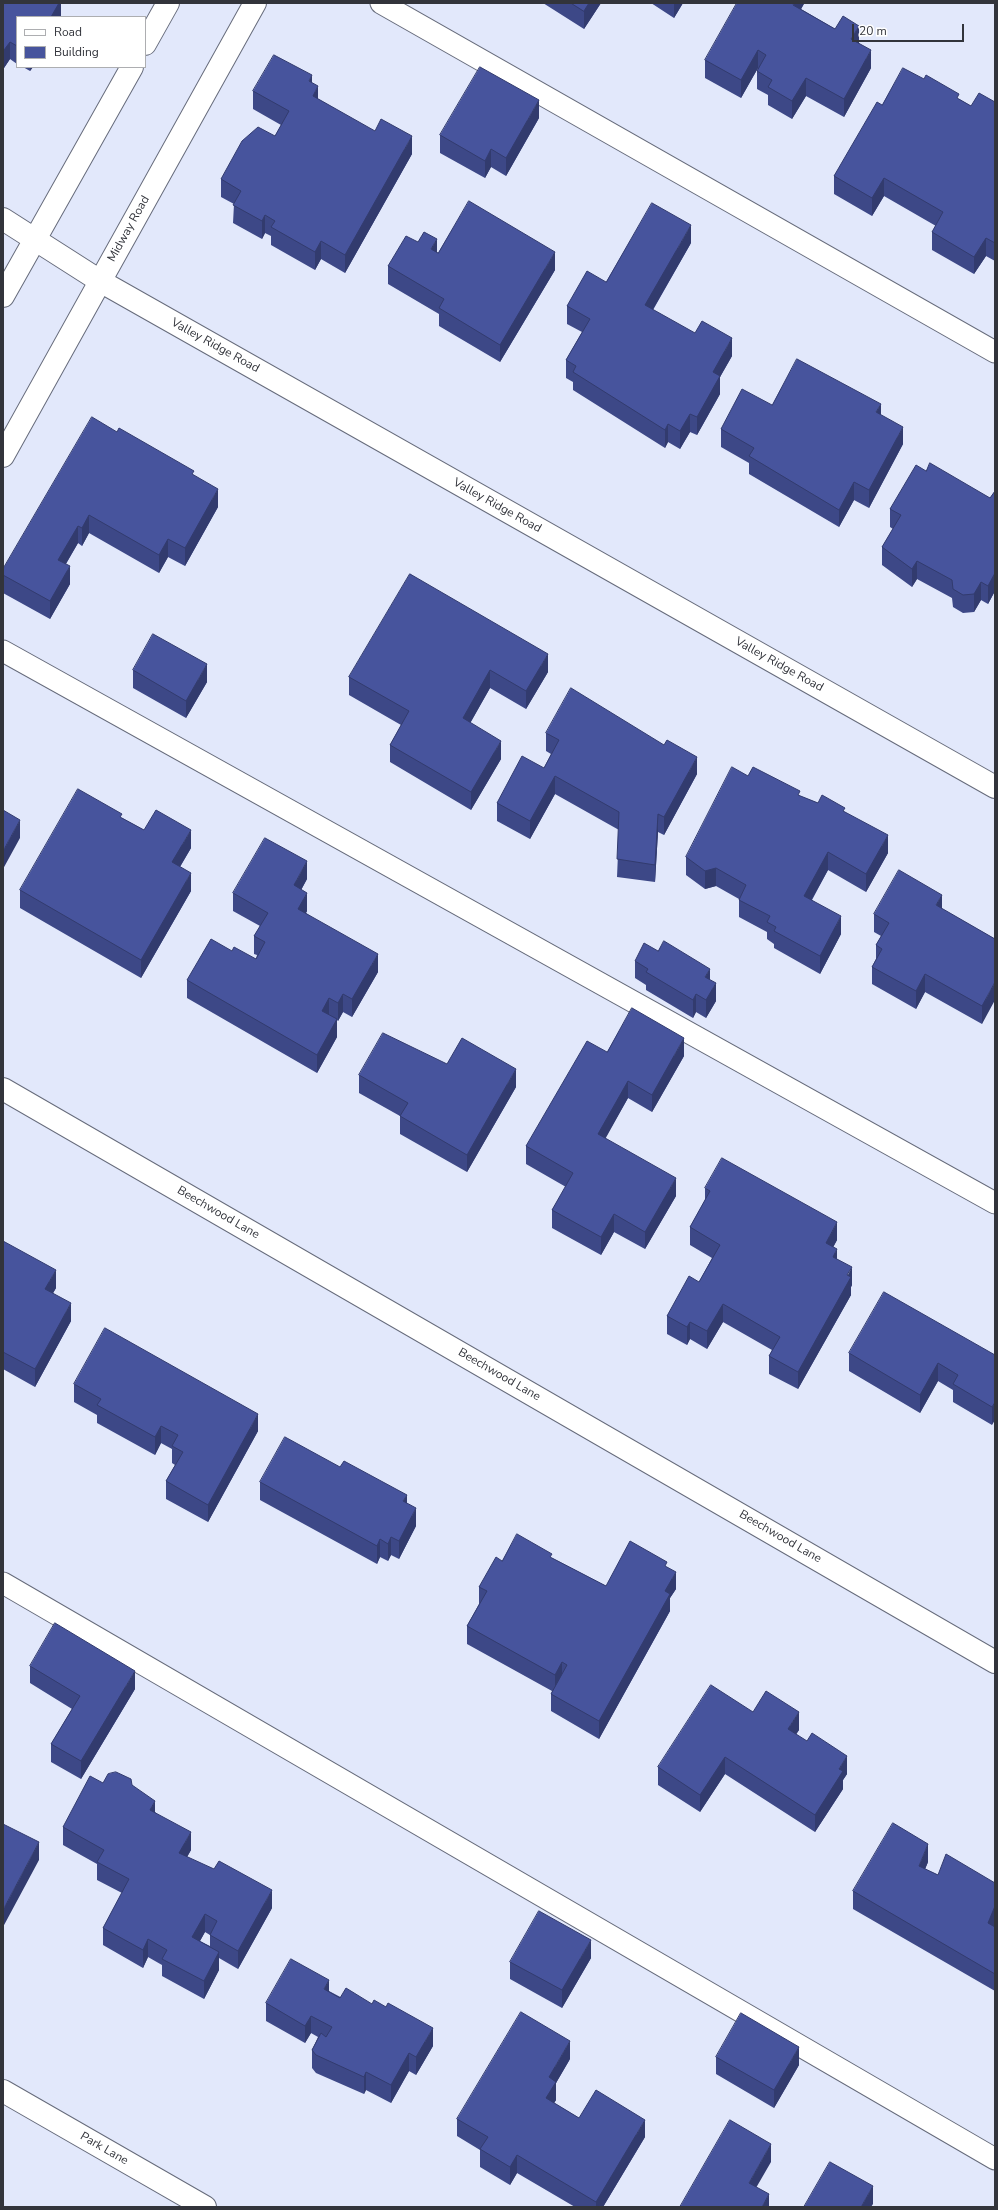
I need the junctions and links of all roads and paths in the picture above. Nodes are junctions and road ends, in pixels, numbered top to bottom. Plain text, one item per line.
1 (168, 3) edge
2 (255, 3) edge
3 (381, 3) edge
4 (146, 42) edge
5 (131, 68) edge
6 (3, 219) edge
7 (34, 238) junction
8 (100, 281) junction
9 (3, 296) edge
10 (995, 352) edge
11 (3, 456) edge
12 (3, 651) edge
13 (995, 787) edge
14 (3, 1089) edge
15 (995, 1203) edge
16 (3, 1583) edge
17 (995, 1662) edge
18 (3, 2091) edge
19 (995, 2159) edge
20 (205, 2207) edge

1 - 4 street
2 - 8 street, Midway Road
3 - 10 lane
5 - 7 street
6 - 7 street, Valley Ridge Road
7 - 8 street, Valley Ridge Road
7 - 9 street
8 - 11 street, Midway Road
8 - 13 street, Valley Ridge Road
12 - 15 lane
14 - 17 street, Beechwood Lane
16 - 19 lane
18 - 20 street, Park Lane

